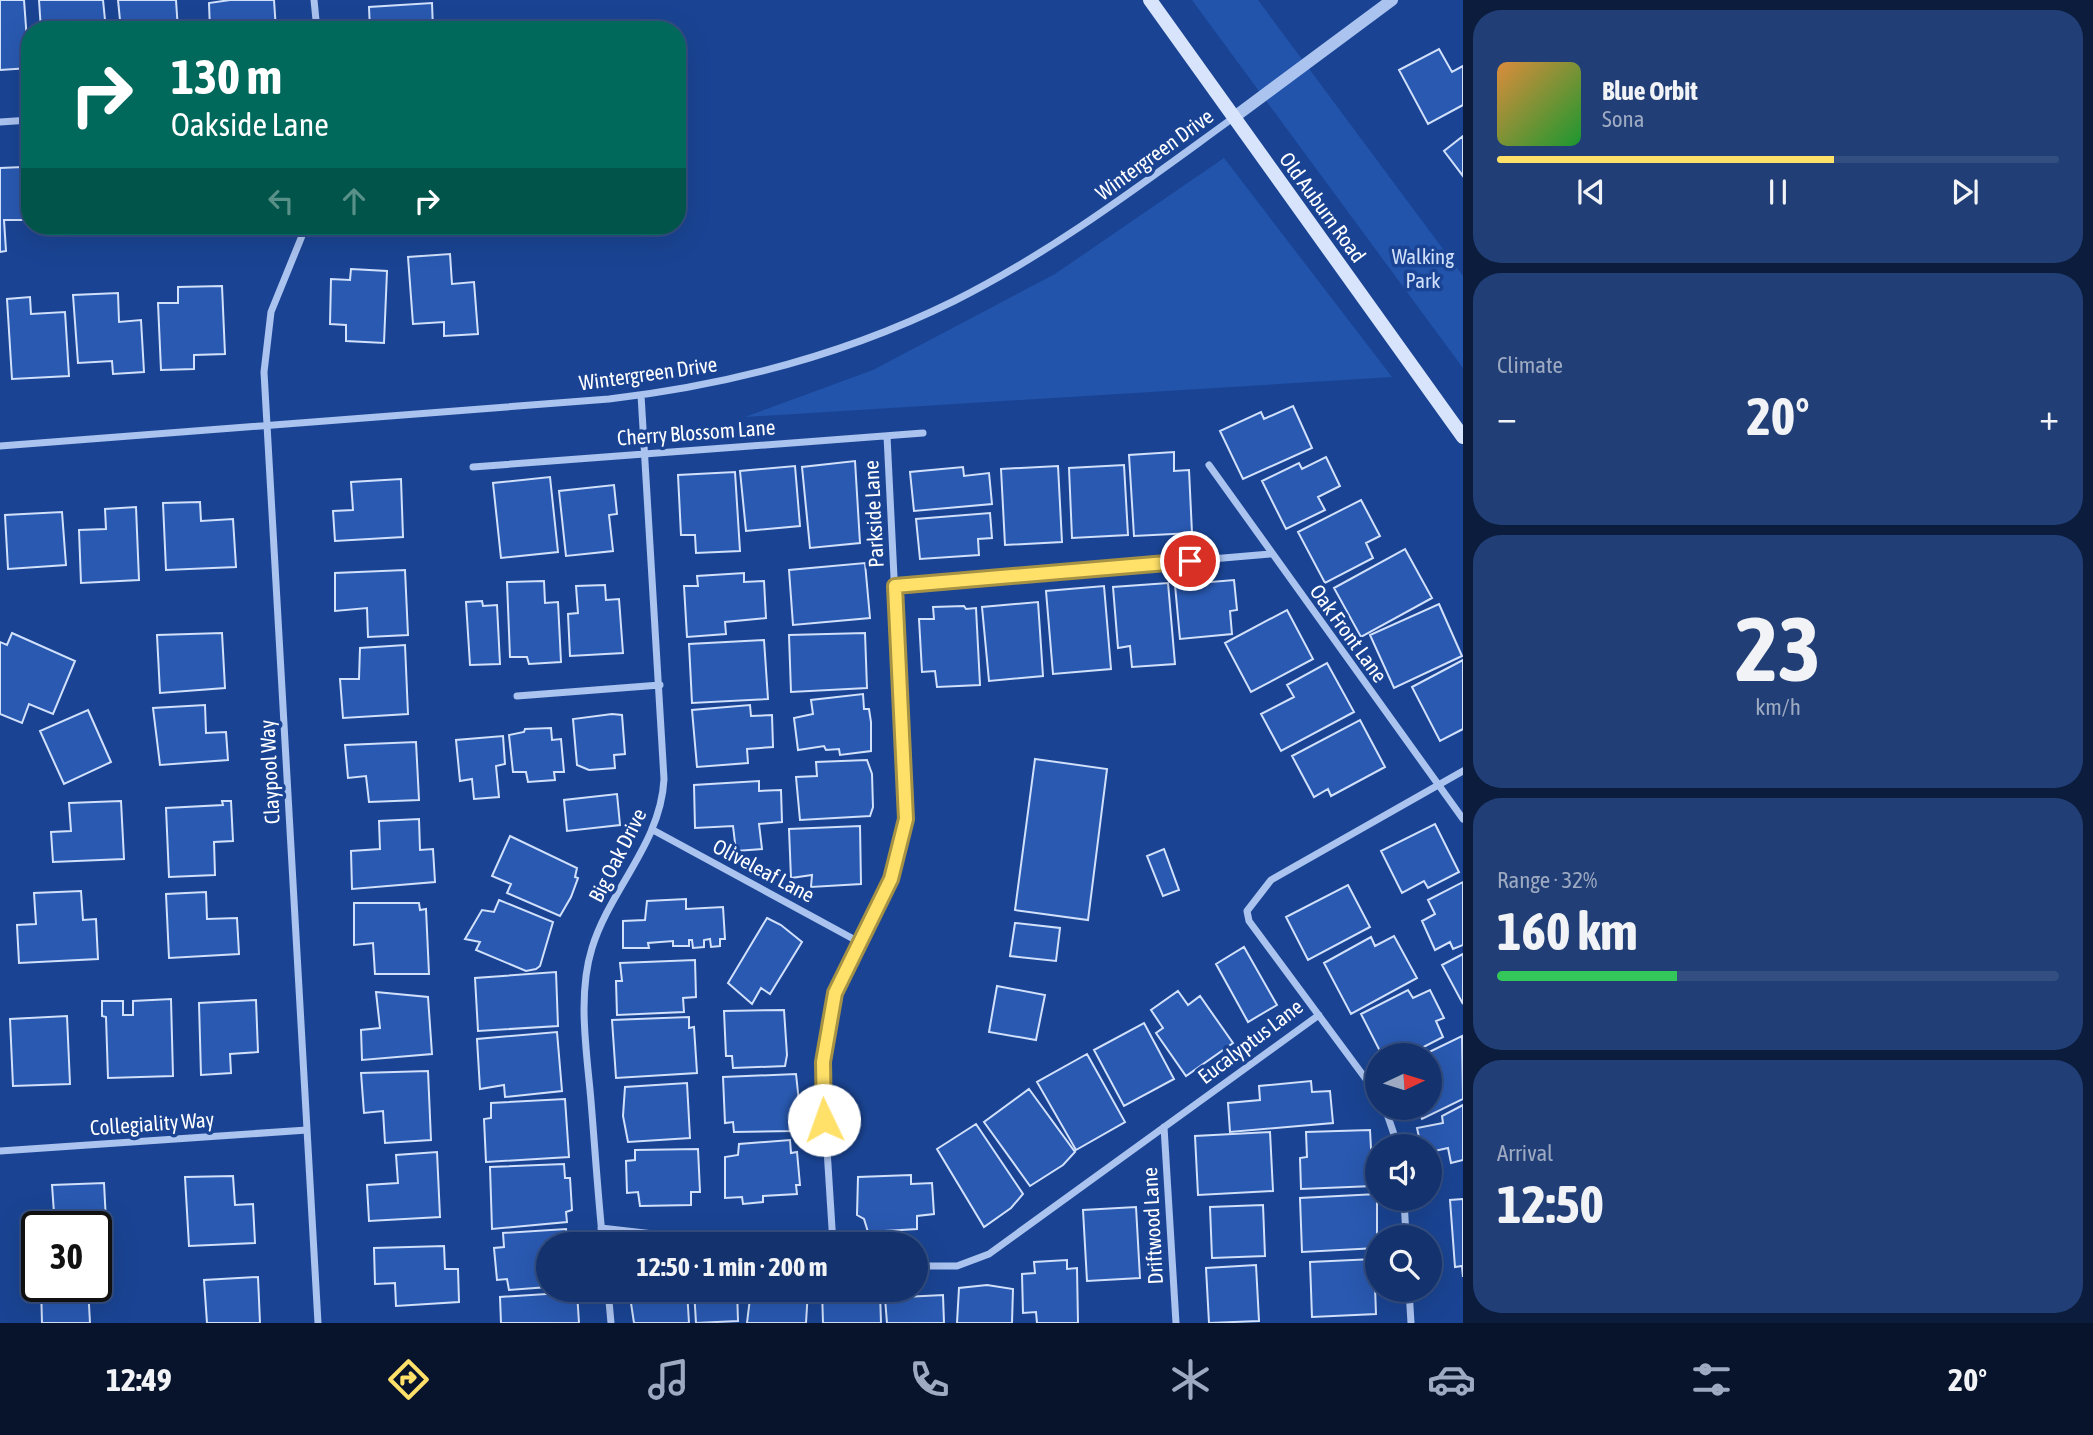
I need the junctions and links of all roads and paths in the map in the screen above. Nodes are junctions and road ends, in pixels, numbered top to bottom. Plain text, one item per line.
1 (314, 0) edge
2 (1150, 0) edge
3 (1392, 0) edge
4 (316, 21) edge
5 (1233, 118) junction
6 (21, 121) edge
7 (0, 122) edge
8 (302, 235) edge
9 (641, 395) junction
10 (267, 426) junction
11 (923, 433) dead end
12 (887, 436) junction
13 (1463, 437) edge
14 (0, 446) edge
15 (646, 453) junction
16 (1209, 465) dead end
17 (473, 467) dead end
18 (1270, 554) junction
19 (895, 586) junction
20 (660, 685) junction
21 (517, 696) dead end
22 (1463, 771) edge
23 (1438, 786) junction
24 (1463, 819) edge
25 (653, 830) junction
26 (859, 942) junction
27 (1320, 1016) junction
28 (1365, 1078) edge
29 (1164, 1127) junction
30 (307, 1130) junction
31 (0, 1151) edge
32 (601, 1228) junction
33 (602, 1232) edge
34 (636, 1232) edge
35 (832, 1232) edge
36 (928, 1266) edge
37 (609, 1302) edge
38 (1410, 1302) edge
39 (318, 1323) edge
40 (611, 1323) edge
41 (1175, 1323) edge
42 (1411, 1323) edge

1 - 4 street
2 - 5 main road, Old Auburn Road
3 - 5 street
5 - 9 street, Wintergreen Drive
5 - 13 main road, Old Auburn Road
6 - 7 street
8 - 10 street, Claypool Way
9 - 10 street, Wintergreen Drive
9 - 15 street, Big Oak Drive
10 - 14 street, Wintergreen Drive
10 - 30 street, Claypool Way
11 - 12 street, Cherry Blossom Lane
12 - 15 street, Cherry Blossom Lane
12 - 19 street, Parkside Lane
15 - 17 street, Cherry Blossom Lane
15 - 20 street, Big Oak Drive
16 - 18 street, Oak Front Lane
18 - 19 street
18 - 23 street, Oak Front Lane
19 - 26 street, Parkside Lane
20 - 21 street
20 - 25 street, Big Oak Drive
22 - 23 street, Eucalyptus Lane
23 - 24 street, Oak Front Lane
23 - 27 street, Eucalyptus Lane
25 - 26 street, Oliveleaf Lane
25 - 32 street, Big Oak Drive
26 - 35 street, Parkside Lane
27 - 28 street
27 - 29 street, Eucalyptus Lane
29 - 36 street, Eucalyptus Lane
29 - 41 street, Driftwood Lane
30 - 31 street, Collegiality Way
30 - 39 street, Claypool Way
32 - 33 street, Big Oak Drive
32 - 34 street
37 - 40 street
38 - 42 street

